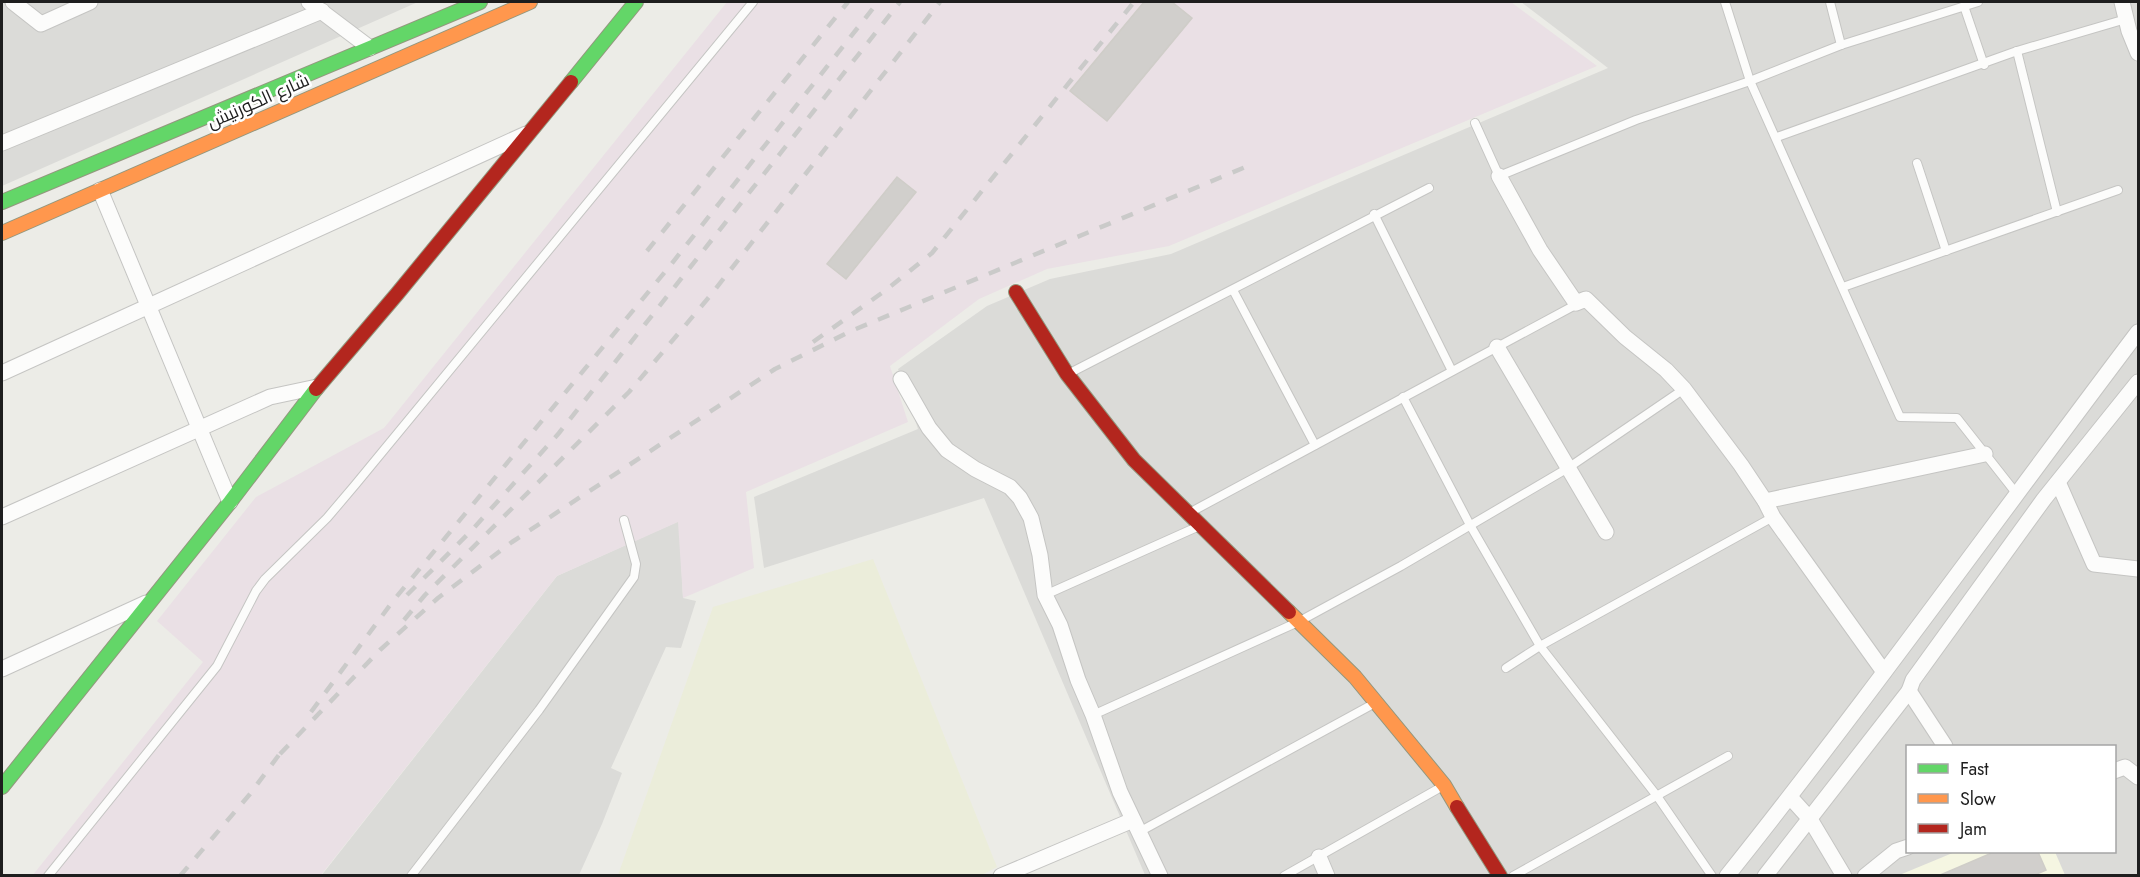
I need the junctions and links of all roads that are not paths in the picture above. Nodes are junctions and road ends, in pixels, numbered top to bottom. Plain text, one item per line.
1 (13, 2) edge
2 (90, 2) edge
3 (309, 2) edge
4 (479, 2) edge
5 (530, 2) edge
6 (636, 2) edge
7 (753, 2) edge
8 (1725, 2) edge
9 (1830, 2) edge
10 (1978, 2) edge
11 (2122, 2) edge
12 (1964, 6) junction
13 (322, 11) junction
14 (2126, 18) junction
15 (1841, 45) junction
16 (370, 48) junction
17 (2017, 51) junction
18 (2139, 53) edge
19 (1984, 65) junction
20 (1750, 81) junction
21 (1475, 123) dead end
22 (526, 134) junction
23 (1777, 137) junction
24 (2, 143) edge
25 (1917, 163) dead end
26 (1499, 176) junction
27 (1429, 188) dead end
28 (100, 190) junction
29 (2118, 190) dead end
30 (2, 202) edge
31 (2057, 212) junction
32 (1374, 214) junction
33 (2, 233) edge
34 (1946, 251) junction
35 (1843, 287) junction
36 (1233, 290) junction
37 (1016, 292) dead end
38 (1586, 299) junction
39 (148, 306) junction
40 (2139, 332) edge
41 (1497, 347) junction
42 (1452, 371) junction
43 (2, 373) edge
44 (1067, 374) junction
45 (901, 379) dead end
46 (2139, 382) edge
47 (317, 387) junction
48 (1684, 389) junction
49 (1403, 397) junction
50 (200, 428) junction
51 (1315, 444) junction
52 (1985, 453) junction
53 (1568, 468) junction
54 (2058, 482) junction
55 (2016, 493) junction
56 (1765, 501) junction
57 (230, 502) junction
58 (1188, 514) junction
59 (2, 517) edge
60 (1773, 517) junction
61 (624, 520) dead end
62 (1201, 525) junction
63 (1470, 525) junction
64 (1606, 532) dead end
65 (2139, 569) edge
66 (1045, 595) junction
67 (151, 601) junction
68 (1298, 622) junction
69 (1540, 646) junction
70 (1506, 668) dead end
71 (2, 669) edge
72 (1884, 672) junction
73 (1909, 691) junction
74 (1377, 702) junction
75 (1093, 715) junction
76 (1944, 745) edge
77 (1728, 756) dead end
78 (2116, 771) edge
79 (2139, 777) edge
80 (1444, 785) junction
81 (2, 787) edge
82 (1656, 796) junction
83 (1790, 797) junction
84 (1810, 819) junction
85 (1136, 826) junction
86 (1906, 848) edge
87 (1319, 857) junction
88 (48, 876) edge
89 (411, 876) edge
90 (1001, 876) edge
91 (1160, 876) edge
92 (1284, 876) edge
93 (1327, 876) edge
94 (1500, 876) edge
95 (1513, 876) edge
96 (1712, 876) edge
97 (1727, 876) edge
98 (1765, 876) edge
99 (1844, 876) edge
100 (1865, 876) edge

1 - 2 street
3 - 13 street
4 - 16 street, شارع الكورنيش
5 - 28 street, شارع الكورنيش
6 - 22 street
7 - 88 lane
8 - 20 lane
9 - 15 lane
10 - 12 lane
11 - 14 street
12 - 15 lane
12 - 19 lane
13 - 16 street
13 - 24 street
14 - 17 lane
14 - 18 street
15 - 20 lane
16 - 30 street, شارع الكورنيش
17 - 19 lane
17 - 31 lane
19 - 23 lane
20 - 23 lane
20 - 26 lane
21 - 26 lane
22 - 39 street
22 - 47 street
23 - 35 lane
25 - 34 lane
26 - 38 street
27 - 32 lane
28 - 33 street, شارع الكورنيش
28 - 39 street
29 - 31 lane
31 - 34 lane
32 - 36 lane
32 - 42 lane
34 - 35 lane
35 - 52 lane
36 - 44 lane
36 - 51 lane
37 - 44 street
38 - 41 lane
38 - 48 street
39 - 43 street
39 - 50 street
40 - 55 street
41 - 42 lane
41 - 53 street
42 - 49 lane
44 - 58 street
45 - 66 street
46 - 54 street
47 - 50 street
47 - 57 street
48 - 53 lane
48 - 56 street
49 - 51 lane
49 - 63 lane
50 - 57 street
50 - 59 street
51 - 58 lane
52 - 55 lane
52 - 56 street
53 - 63 lane
53 - 64 street
54 - 65 street
54 - 73 street
55 - 72 street
56 - 60 street
57 - 67 street
58 - 62 street
60 - 69 lane
60 - 72 street
61 - 89 lane
62 - 66 lane
62 - 68 street
63 - 68 lane
63 - 69 lane
66 - 75 street
67 - 71 street
67 - 81 street
68 - 74 street
68 - 75 lane
69 - 70 lane
69 - 82 lane
72 - 83 street
73 - 76 street
73 - 84 street
74 - 80 street
74 - 85 lane
75 - 85 street
77 - 82 lane
78 - 79 street
80 - 87 lane
80 - 94 street
82 - 95 lane
82 - 96 lane
83 - 84 street
83 - 97 street
84 - 98 street
84 - 99 street
85 - 90 street
85 - 91 street
86 - 100 street
87 - 92 lane
87 - 93 street

